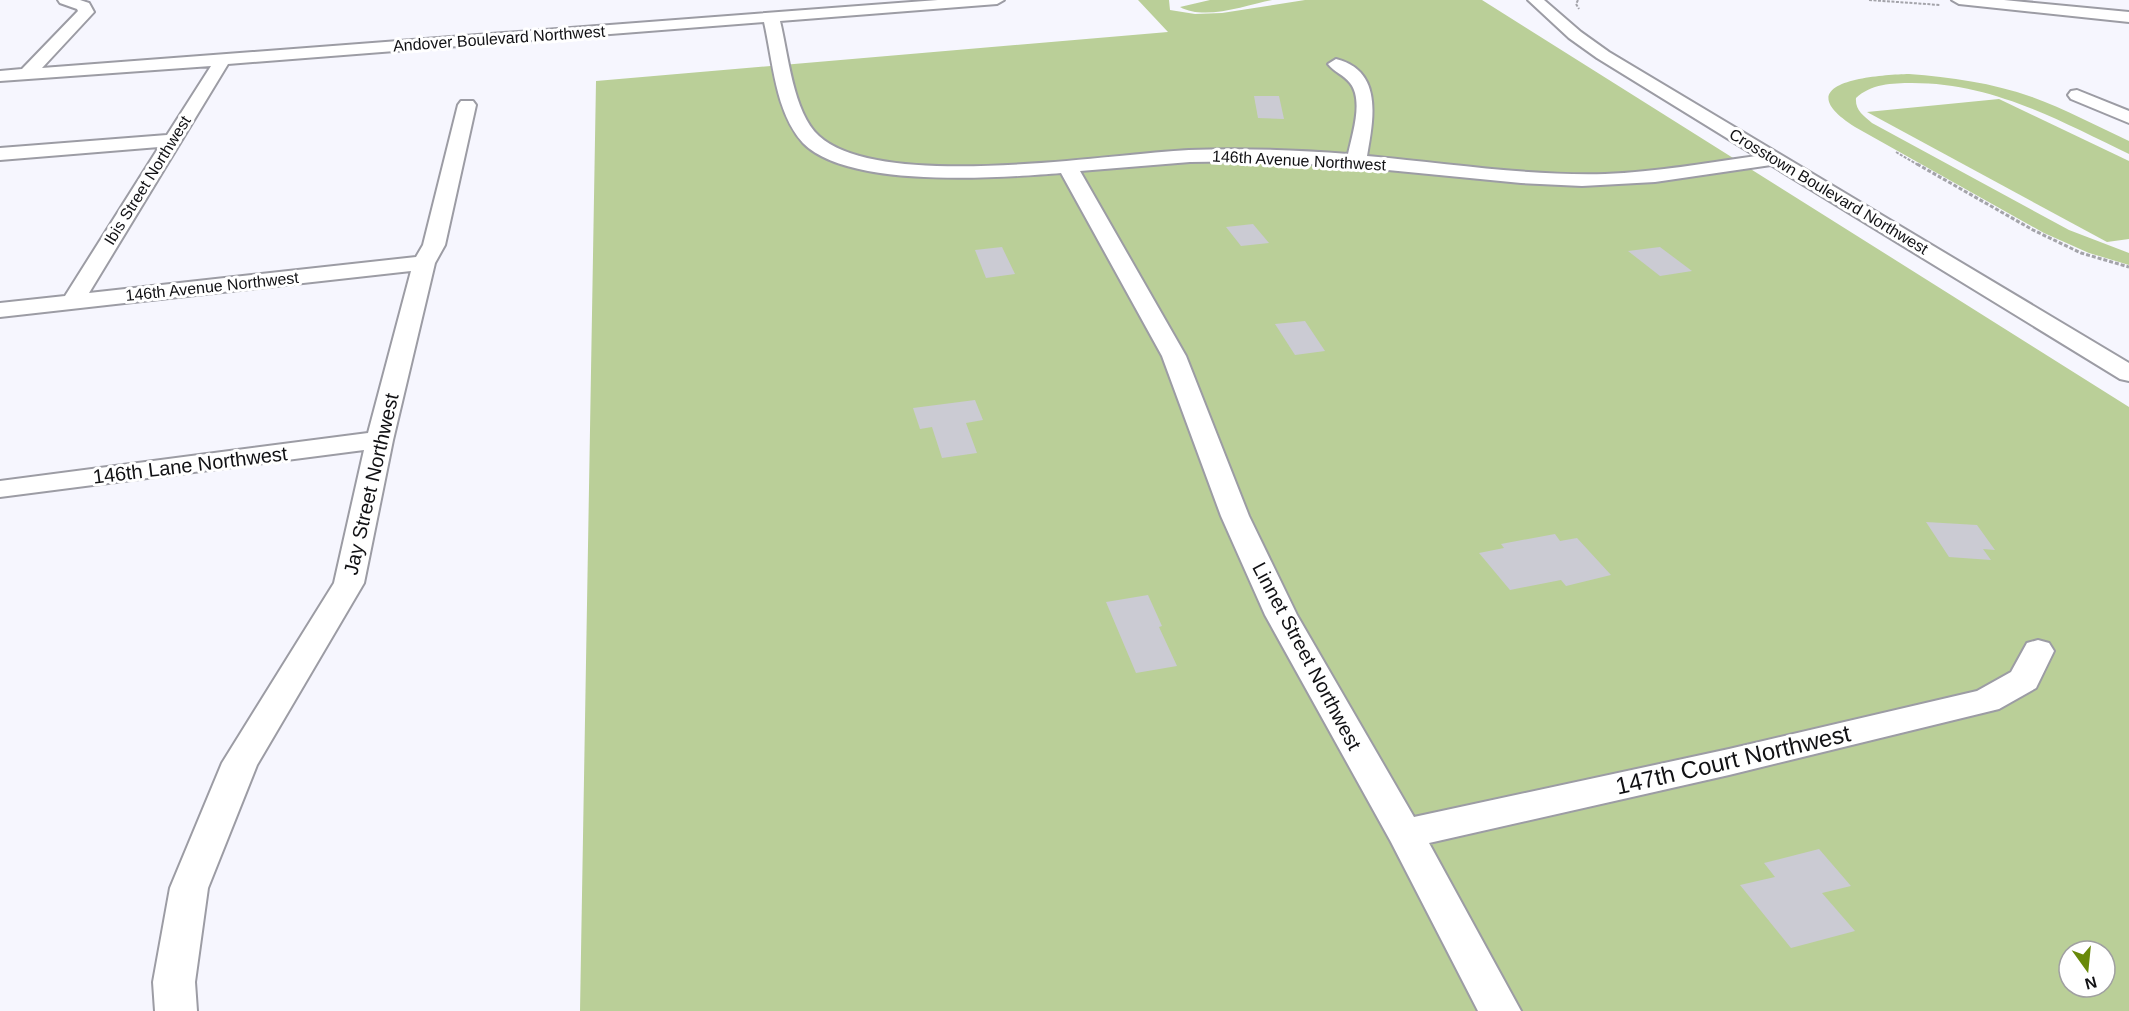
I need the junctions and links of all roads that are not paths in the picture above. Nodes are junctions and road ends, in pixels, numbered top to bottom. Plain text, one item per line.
1 (65, 0) edge
2 (997, 0) edge
3 (1535, 0) edge
4 (1959, 0) edge
5 (771, 17) junction
6 (2129, 17) edge
7 (220, 60) junction
8 (1336, 64) dead end
9 (27, 74) junction
10 (0, 76) edge
11 (2077, 94) dead end
12 (467, 105) dead end
13 (2129, 118) edge
14 (171, 140) junction
15 (0, 154) edge
16 (1775, 159) junction
17 (1357, 162) junction
18 (1067, 166) junction
19 (424, 263) junction
20 (73, 301) junction
21 (0, 310) edge
22 (2129, 374) edge
23 (380, 440) junction
24 (0, 489) edge
25 (2038, 651) dead end
26 (1405, 834) junction
27 (176, 1011) edge
28 (1500, 1011) edge

1 - 9 street
2 - 5 street, Andover Boulevard Northwest
3 - 16 street, Crosstown Boulevard Northwest
4 - 6 street
5 - 7 street, Andover Boulevard Northwest
5 - 18 street, 146th Avenue Northwest
7 - 9 street, Andover Boulevard Northwest
7 - 14 street, Ibis Street Northwest
8 - 17 street
9 - 10 street, Andover Boulevard Northwest
11 - 13 street
12 - 19 street, Jay Street Northwest
14 - 15 street
14 - 20 street, Ibis Street Northwest
16 - 17 street, 146th Avenue Northwest
16 - 22 street, Crosstown Boulevard Northwest
17 - 18 street, 146th Avenue Northwest
18 - 26 street, Linnet Street Northwest
19 - 20 street, 146th Avenue Northwest
19 - 23 street, Jay Street Northwest
20 - 21 street, 146th Avenue Northwest
23 - 24 street, 146th Lane Northwest
23 - 27 street, Jay Street Northwest
25 - 26 street, 147th Court Northwest
26 - 28 street, Linnet Street Northwest

